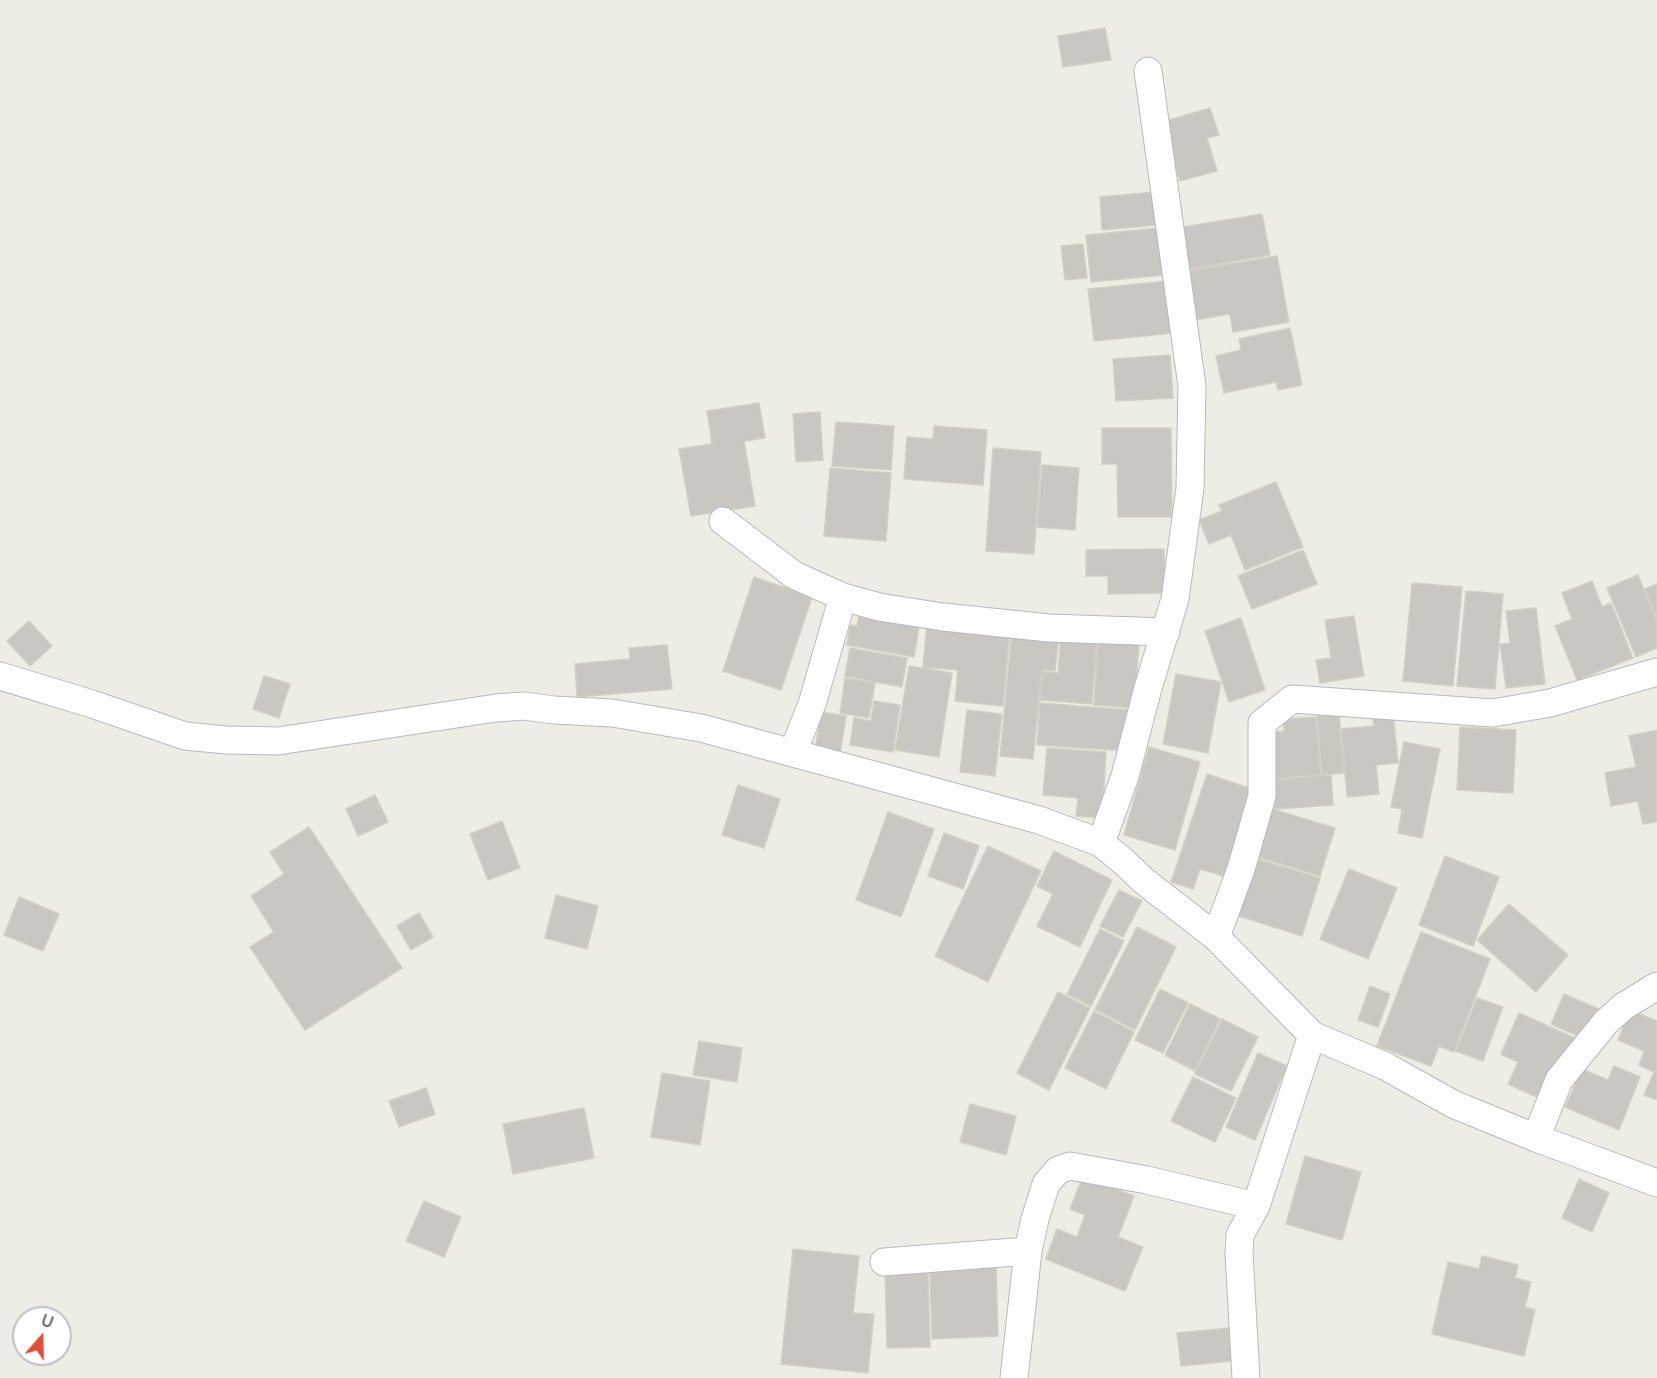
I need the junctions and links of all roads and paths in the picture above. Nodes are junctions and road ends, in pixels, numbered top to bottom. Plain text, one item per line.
1 (1148, 71) dead end
2 (723, 521) dead end
3 (843, 597) junction
4 (1166, 632) junction
5 (1657, 672) edge
6 (0, 676) edge
7 (793, 752) junction
8 (1101, 843) junction
9 (1216, 937) junction
10 (1657, 986) edge
11 (1312, 1035) junction
12 (1536, 1138) junction
13 (1657, 1183) edge
14 (1256, 1206) junction
15 (1028, 1251) junction
16 (884, 1262) dead end
17 (1014, 1378) edge
18 (1246, 1378) edge

1 - 4 street
2 - 3 street
3 - 4 street
3 - 7 street
4 - 8 street
5 - 9 street
6 - 7 street
7 - 8 street
8 - 9 street
9 - 11 street
10 - 12 street
11 - 12 street
11 - 14 street
12 - 13 street
14 - 15 street
14 - 18 street
15 - 16 street
15 - 17 street

